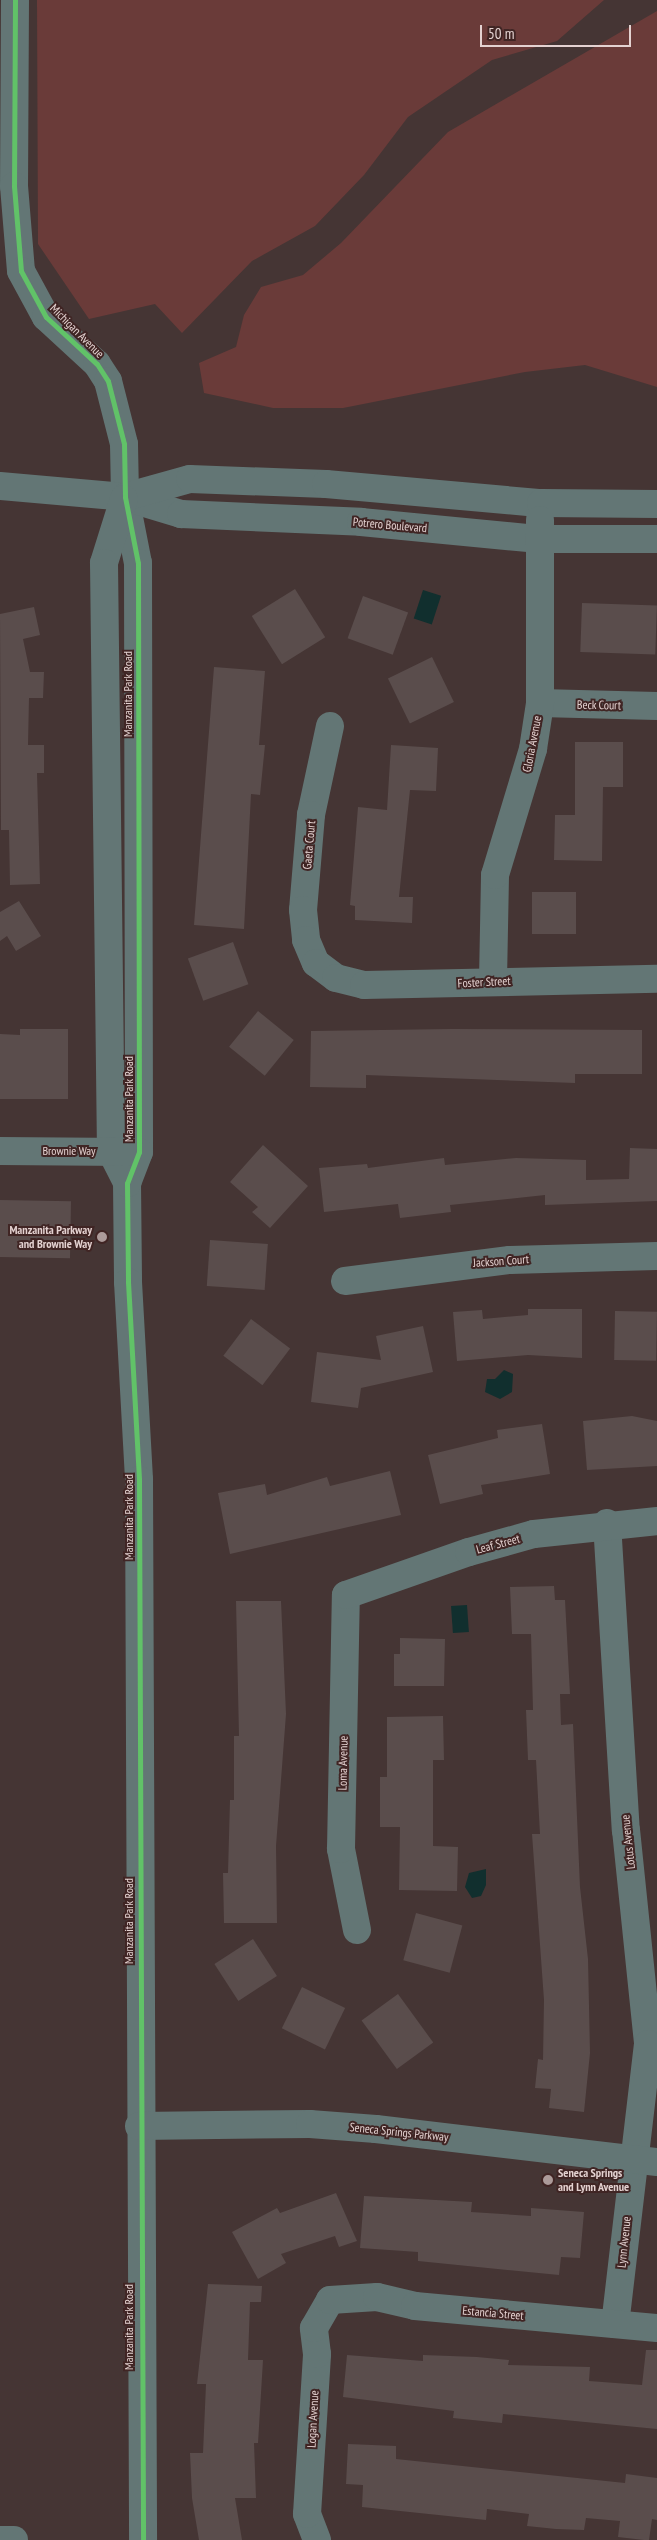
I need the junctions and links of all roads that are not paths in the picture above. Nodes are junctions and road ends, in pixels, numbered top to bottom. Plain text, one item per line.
1 (15, 0) edge
2 (0, 486) edge
3 (125, 497) junction
4 (541, 503) junction
5 (657, 504) edge
6 (539, 539) junction
7 (657, 539) edge
8 (540, 704) junction
9 (657, 706) edge
10 (330, 726) dead end
11 (316, 963) joint
12 (657, 979) edge
13 (493, 980) junction
14 (0, 1151) edge
15 (111, 1151) junction
16 (139, 1152) junction
17 (127, 1183) junction
18 (657, 1256) edge
19 (345, 1281) dead end
20 (657, 1521) edge
21 (607, 1523) junction
22 (346, 1595) joint
23 (357, 1930) dead end
24 (651, 1999) edge
25 (139, 2126) junction
26 (645, 2161) edge
27 (330, 2300) joint
28 (615, 2324) junction
29 (657, 2328) edge
30 (0, 2540) edge
31 (14, 2540) edge
32 (143, 2540) edge
33 (317, 2540) edge

1 - 3 street, Michigan Avenue
2 - 3 street, Potrero Boulevard
3 - 4 street, Potrero Boulevard
3 - 6 street, Potrero Boulevard
3 - 15 street, Manzanita Park Road
3 - 16 street, Manzanita Park Road
4 - 5 street, Potrero Boulevard
4 - 6 street, Gloria Avenue
6 - 7 street, Potrero Boulevard
6 - 8 street, Gloria Avenue
8 - 9 street, Beck Court
8 - 13 street, Gloria Avenue
10 - 11 street, Gaeta Court
11 - 13 street, Foster Street
12 - 13 street, Foster Street
14 - 15 street, Brownie Way
15 - 16 street, Brownie Way
15 - 17 street, Manzanita Park Road
16 - 17 street, Manzanita Park Road
17 - 25 street, Manzanita Park Road
18 - 19 street, Jackson Court
20 - 21 street, Leaf Street
21 - 22 street, Leaf Street
21 - 24 street, Lotus Avenue
22 - 23 street, Loma Avenue
24 - 26 street, Lotus Avenue
25 - 26 street, Seneca Springs Parkway
25 - 32 street, Manzanita Park Road
26 - 28 street, Lynn Avenue
27 - 28 street, Estancia Street
27 - 33 street, Logan Avenue
28 - 29 street, Estancia Street
30 - 31 street

